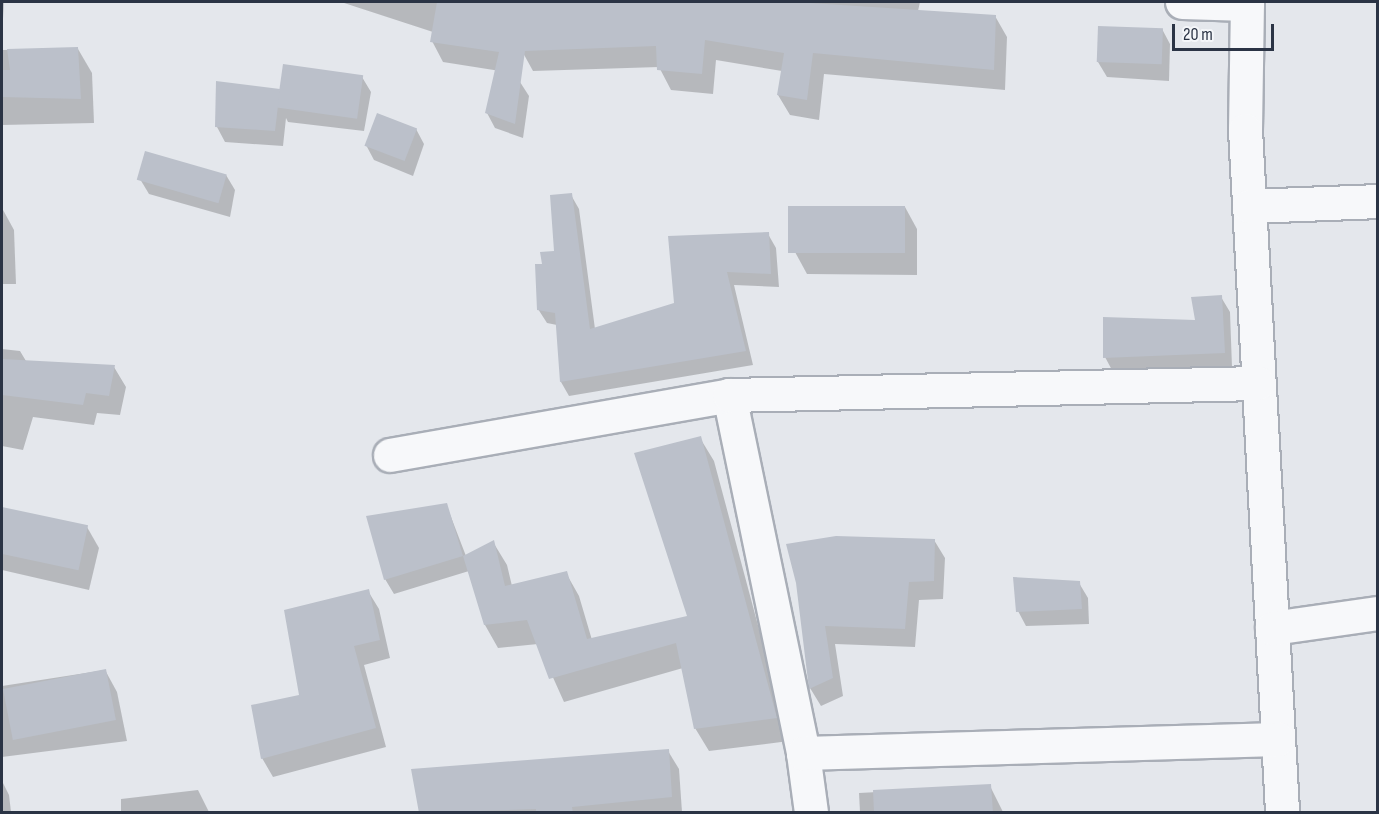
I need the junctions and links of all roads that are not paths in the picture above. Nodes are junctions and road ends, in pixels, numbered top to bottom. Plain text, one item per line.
1 (1182, 2) edge
2 (1247, 3) edge
3 (1377, 201) edge
4 (1249, 206) junction
5 (1258, 383) junction
6 (729, 395) junction
7 (390, 455) dead end
8 (1377, 613) edge
9 (1272, 628) junction
10 (1278, 739) junction
11 (803, 753) junction
12 (811, 813) edge
13 (1282, 813) edge

1 - 2 street
2 - 4 street
3 - 4 street
4 - 5 street
5 - 6 street
5 - 9 street
6 - 7 street
6 - 11 street
8 - 9 street
9 - 10 street
10 - 11 street
10 - 13 street
11 - 12 street

